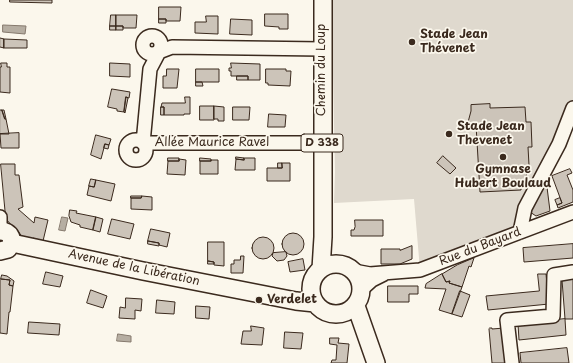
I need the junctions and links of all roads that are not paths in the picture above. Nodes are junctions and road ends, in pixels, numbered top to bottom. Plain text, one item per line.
1 (323, 0) edge
2 (322, 49) junction
3 (573, 108) edge
4 (322, 143) junction
5 (573, 212) edge
6 (0, 217) edge
7 (0, 231) edge
8 (520, 232) junction
9 (323, 237) junction
10 (6, 247) edge
11 (339, 264) junction
12 (321, 269) junction
13 (354, 271) junction
14 (573, 272) edge
15 (385, 273) junction
16 (311, 284) junction
17 (362, 289) junction
18 (255, 293) junction
19 (315, 303) junction
20 (356, 306) junction
21 (337, 315) junction
22 (366, 336) junction
23 (376, 363) edge
24 (512, 363) edge

1 - 2 main road, Chemin du Loup / D 338
2 - 4 main road, Chemin du Loup / D 338
2 - 4 street, Allée Maurice Ravel
3 - 8 street
4 - 9 main road, Chemin du Loup / D 338
5 - 8 street, Rue du Bayard
6 - 7 street
7 - 10 main road
8 - 15 street, Rue du Bayard
9 - 11 main road
9 - 12 main road, Chemin du Loup / D 338
10 - 18 main road, Avenue de la Libération
11 - 12 main road
11 - 13 main road
12 - 16 main road
13 - 15 street, Rue du Bayard
13 - 17 main road
14 - 24 street
15 - 17 street, Rue du Bayard
16 - 18 main road, Avenue de la Libération
16 - 19 main road
17 - 20 main road
18 - 19 main road, Avenue de la Libération
19 - 21 main road
20 - 21 main road
20 - 22 main road
21 - 22 main road
22 - 23 main road

